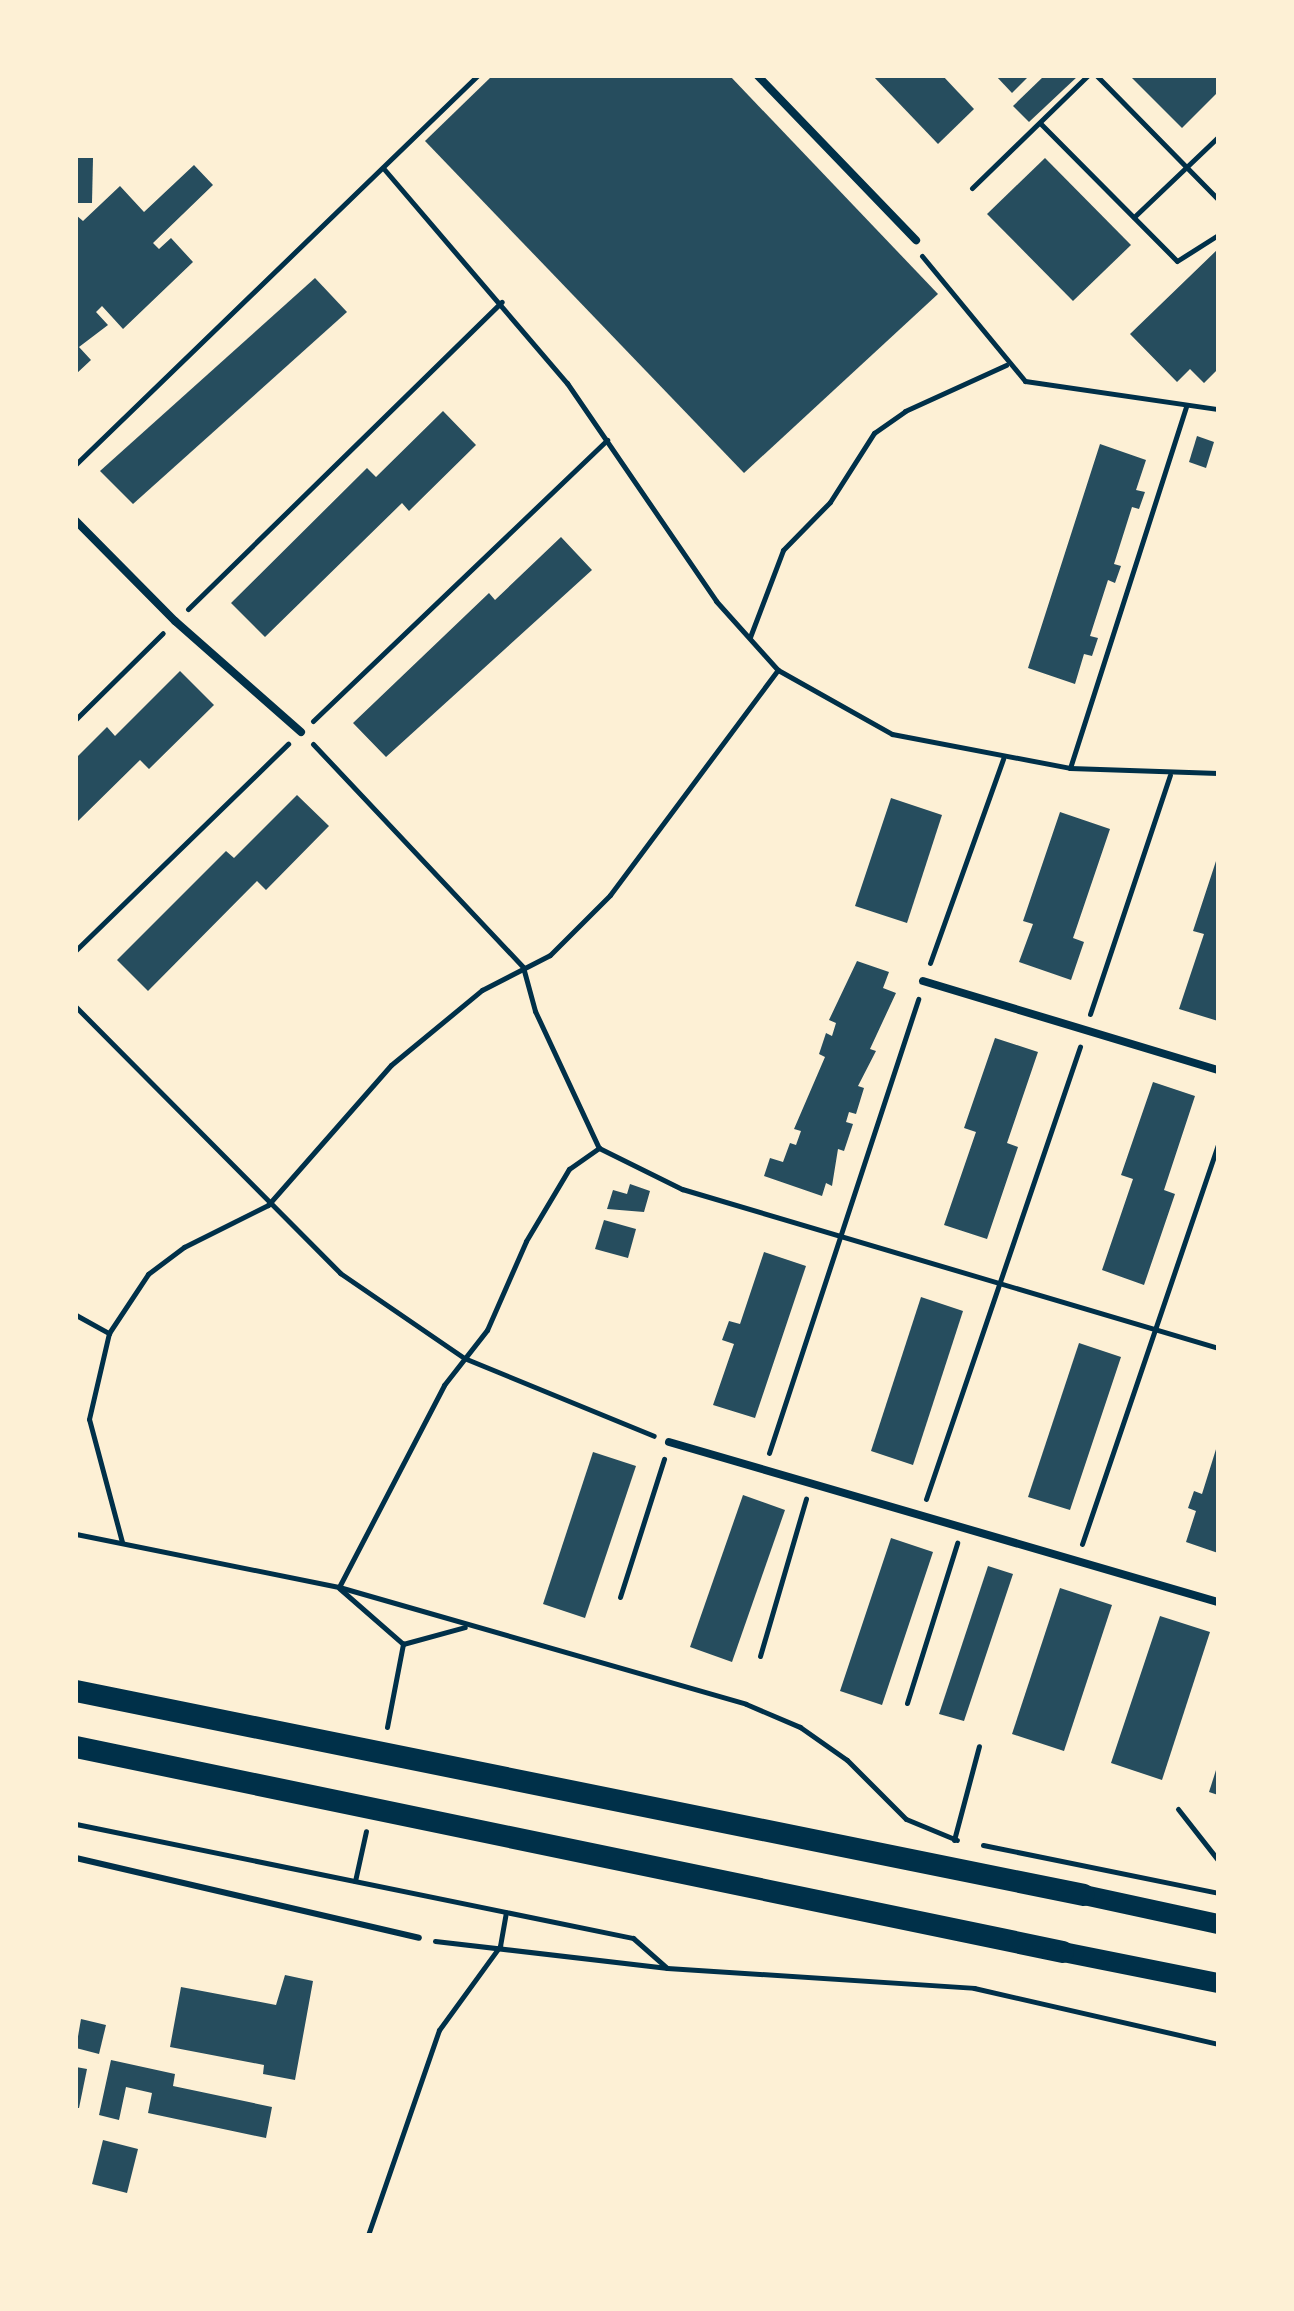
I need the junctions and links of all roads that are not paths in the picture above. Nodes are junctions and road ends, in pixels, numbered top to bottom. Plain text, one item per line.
1 (758, 76) edge
2 (916, 240) road end
3 (76, 521) edge
4 (301, 732) road end
5 (923, 981) road end
6 (1218, 1070) edge
7 (669, 1442) road end
8 (1218, 1602) edge
9 (76, 1691) edge
10 (76, 1747) edge
11 (76, 1858) edge
12 (1084, 1895) joint
13 (1218, 1924) edge
14 (419, 1938) road end
15 (1063, 1952) joint
16 (1218, 1983) edge

1 - 2 street
3 - 4 street
5 - 6 street
7 - 8 street
9 - 12 highway
10 - 15 highway
11 - 14 lane
12 - 13 main road
15 - 16 main road

